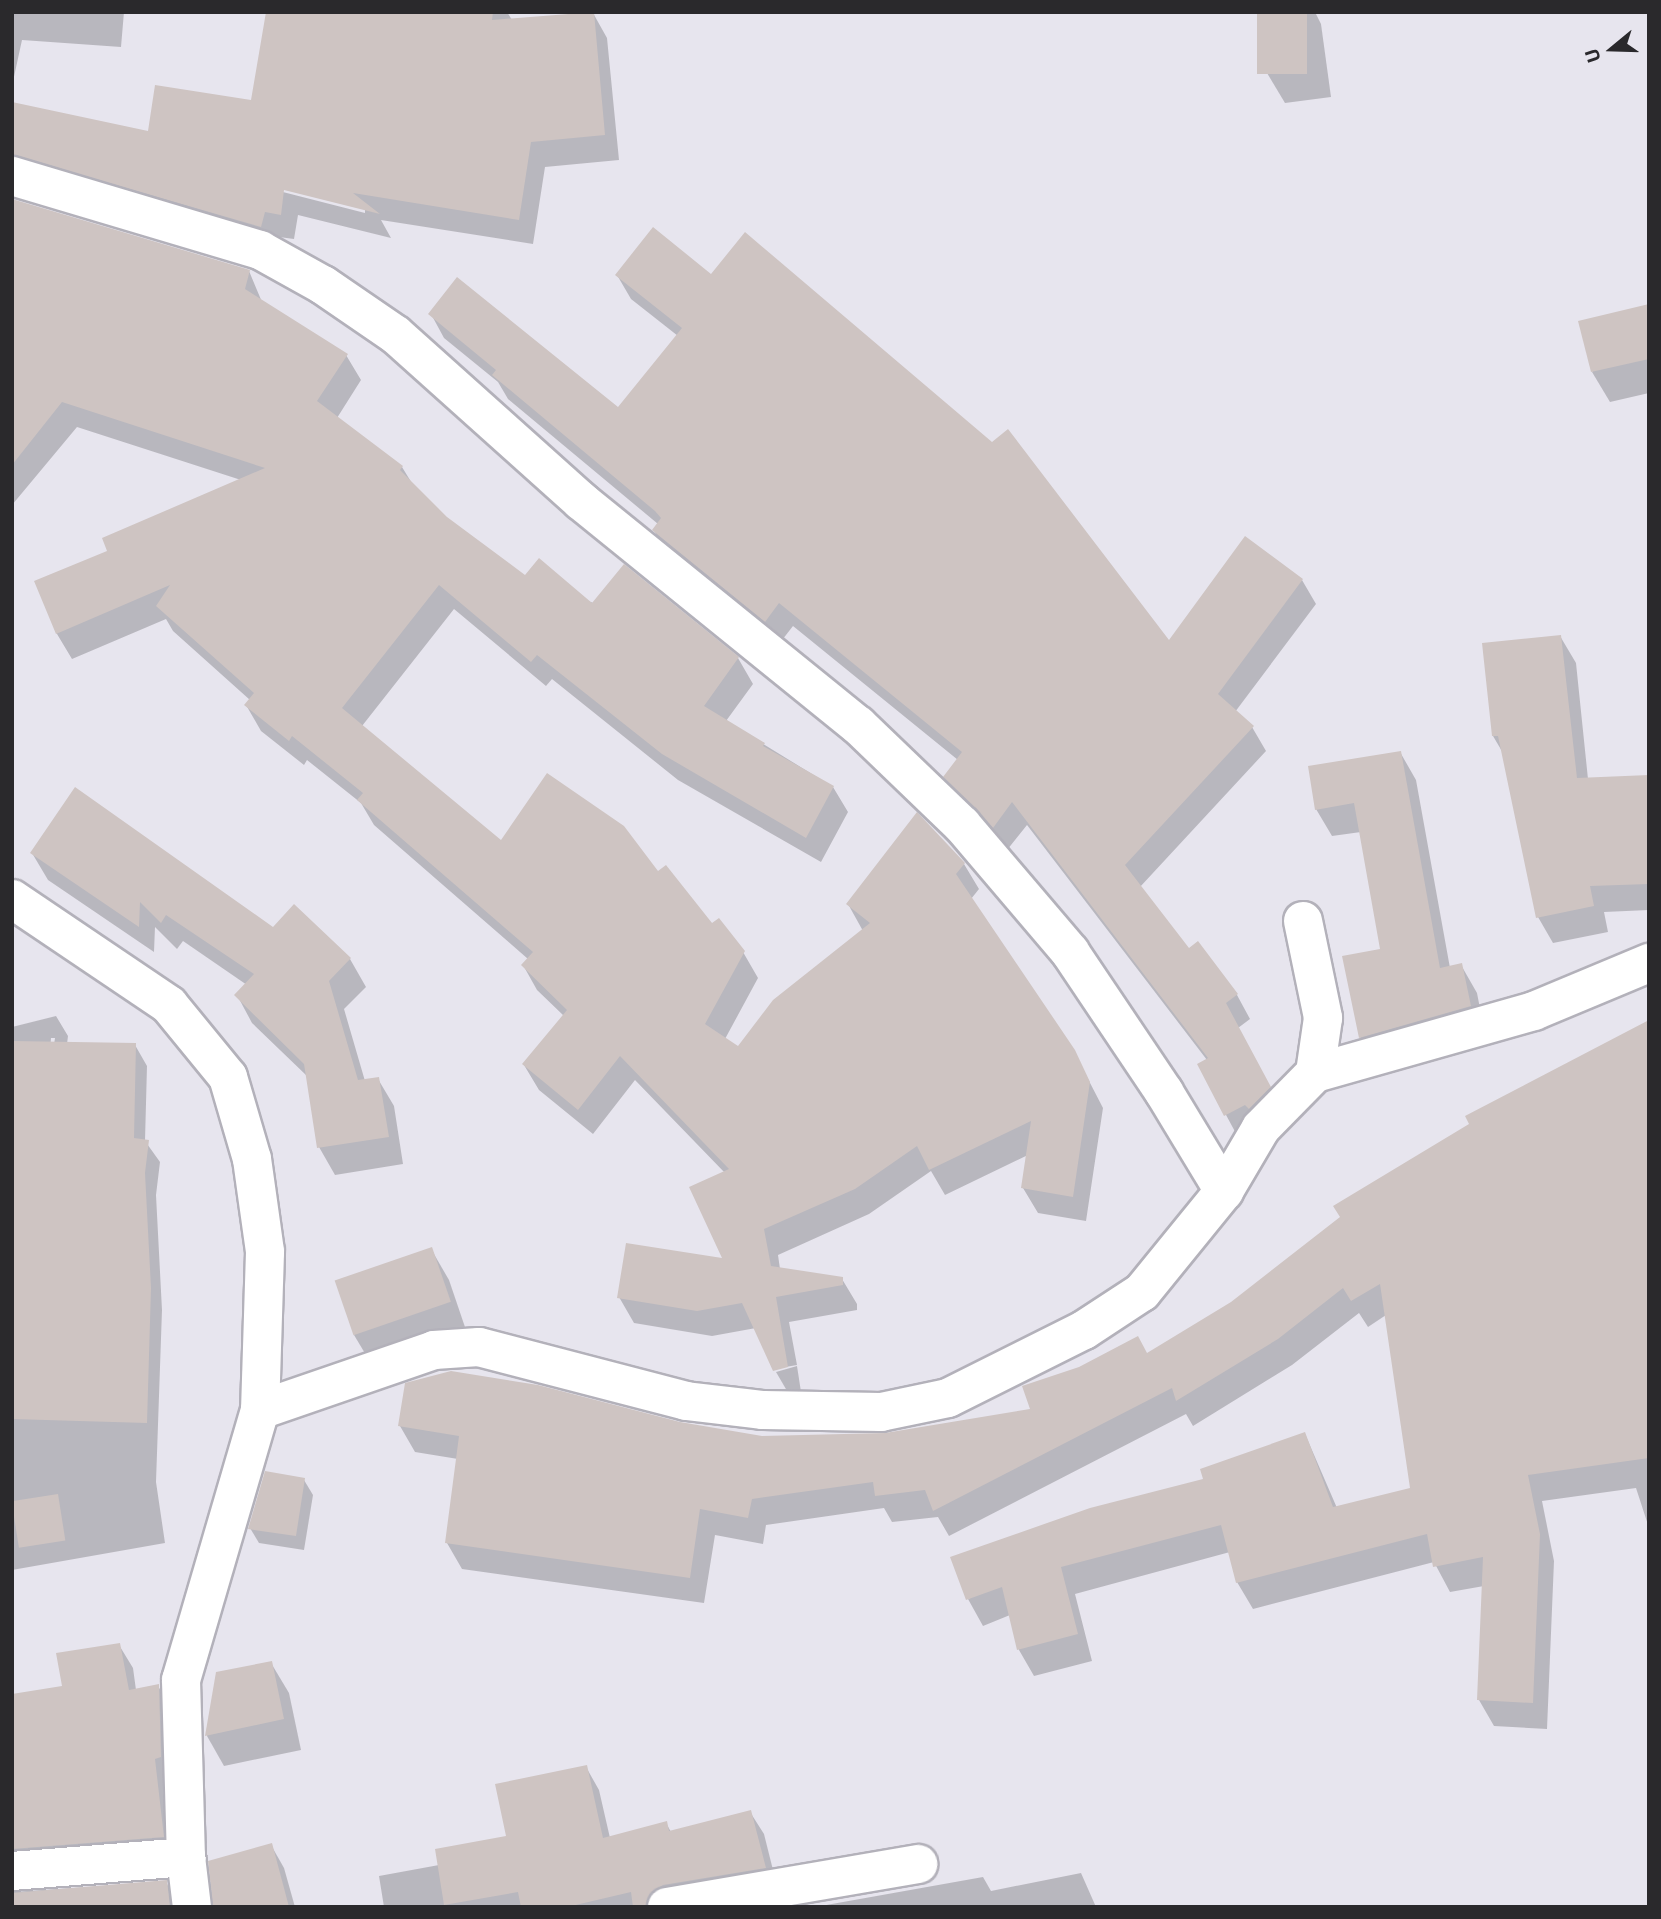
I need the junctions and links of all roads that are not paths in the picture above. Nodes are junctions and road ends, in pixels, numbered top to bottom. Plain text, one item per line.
1 (12, 176) edge
2 (12, 900) edge
3 (1303, 921) dead end
4 (1649, 963) edge
5 (1315, 1073) junction
6 (1224, 1191) junction
7 (260, 1410) junction
8 (186, 1857) junction
9 (918, 1864) dead end
10 (12, 1871) edge
11 (192, 1907) edge
12 (667, 1907) edge

1 - 6 street
2 - 7 street
3 - 5 street
4 - 5 street
5 - 6 street
6 - 7 street
7 - 8 street
8 - 10 street
8 - 11 street
9 - 12 street

